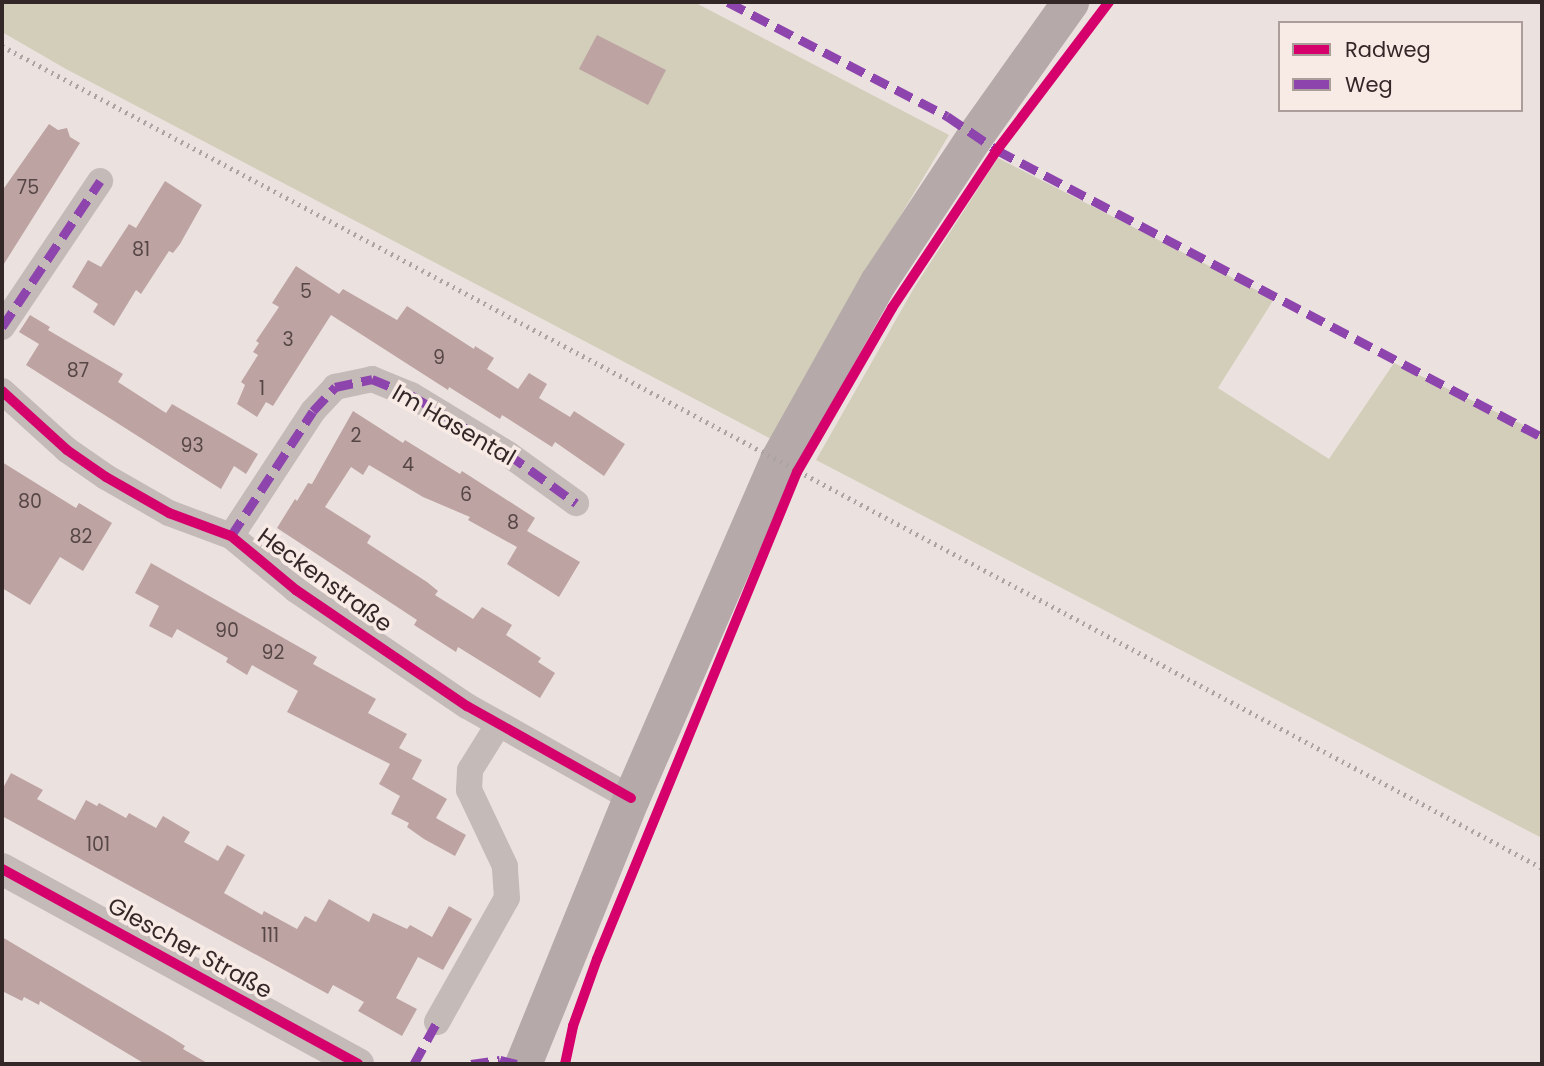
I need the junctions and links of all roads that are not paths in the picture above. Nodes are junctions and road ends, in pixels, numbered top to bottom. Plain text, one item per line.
1 (1070, 2) edge
2 (100, 181) dead end
3 (2, 327) edge
4 (2, 391) edge
5 (576, 503) dead end
6 (231, 537) junction
7 (498, 725) junction
8 (631, 798) junction
9 (2, 869) edge
10 (437, 1022) dead end
11 (358, 1064) edge
12 (523, 1064) edge

1 - 8 main road
2 - 3 street
4 - 6 street, Heckenstraße
5 - 6 street, Im Hasental
6 - 7 street, Heckenstraße
7 - 8 street, Heckenstraße
7 - 10 street
8 - 12 main road
9 - 11 street, Glescher Straße

